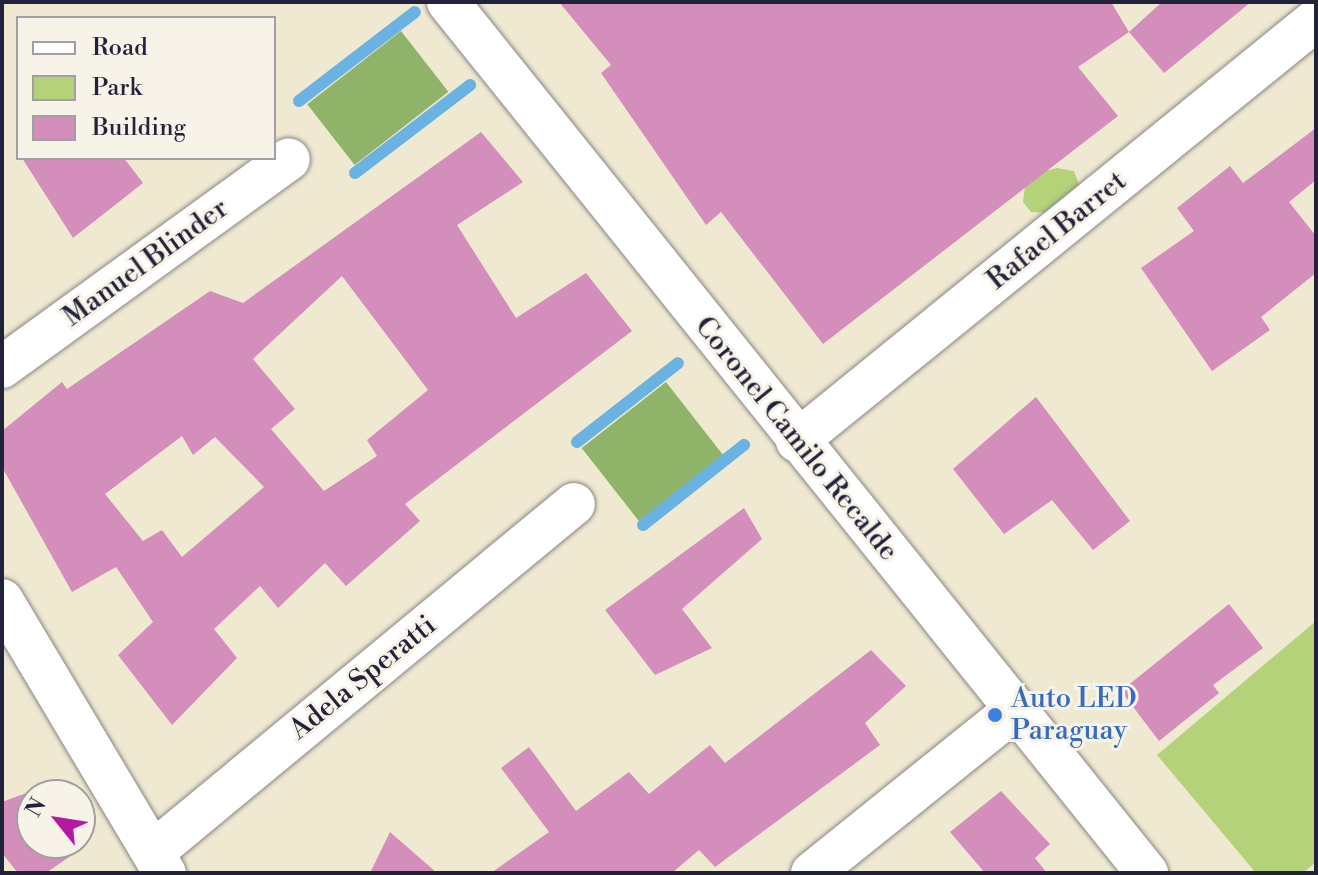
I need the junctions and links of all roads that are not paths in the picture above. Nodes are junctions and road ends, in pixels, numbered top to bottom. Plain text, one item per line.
1 (448, 2) edge
2 (1316, 20) edge
3 (289, 159) dead end
4 (2, 367) edge
5 (797, 441) junction
6 (574, 504) dead end
7 (2, 600) edge
8 (1015, 710) junction
9 (159, 862) edge
10 (812, 873) edge
11 (1147, 873) edge

1 - 5 street, Coronel Camilo Recalde
2 - 5 street, Rafael Barret
3 - 4 street, Manuel Blinder
5 - 8 street, Coronel Camilo Recalde
6 - 9 street, Adela Speratti
7 - 9 street
8 - 10 street
8 - 11 street, Coronel Camilo Recalde

